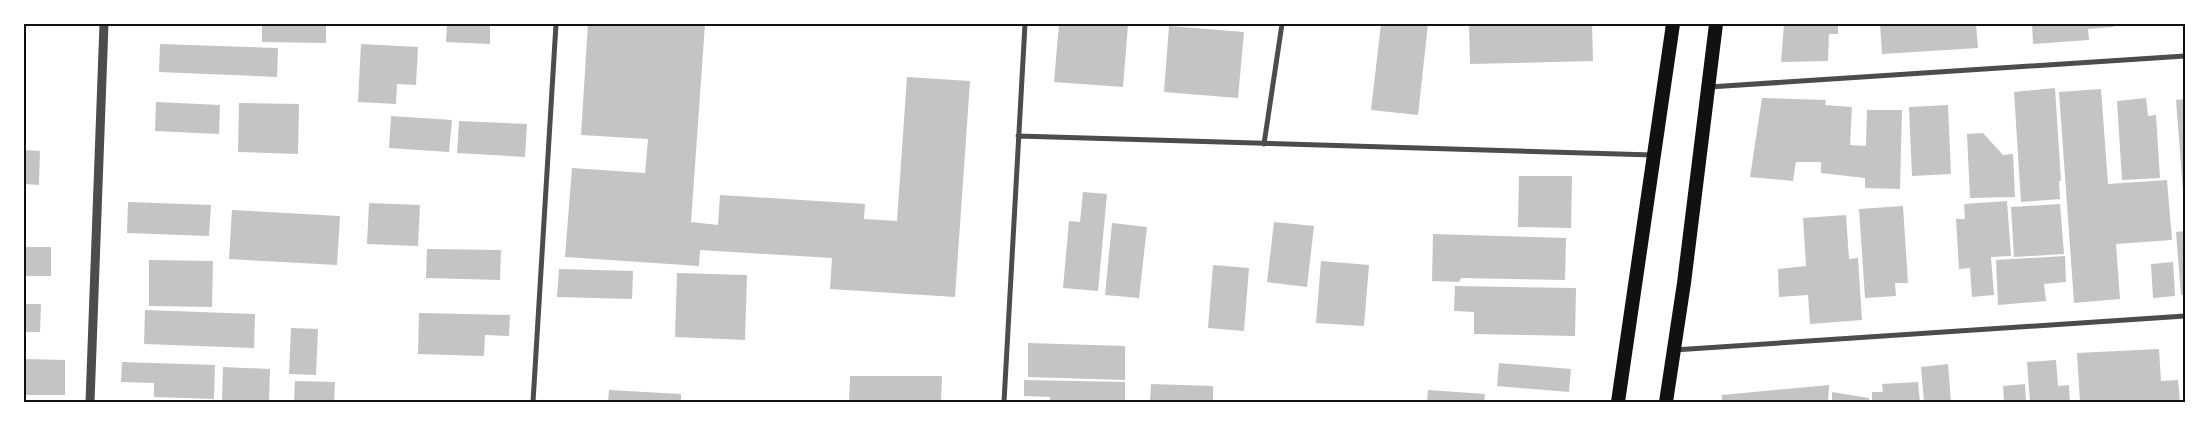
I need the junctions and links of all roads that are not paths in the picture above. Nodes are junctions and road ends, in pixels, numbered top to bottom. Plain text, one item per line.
1 (104, 24) edge
2 (556, 24) edge
3 (1025, 24) edge
4 (1282, 24) edge
5 (1673, 24) edge
6 (1716, 24) edge
7 (2185, 56) edge
8 (1707, 87) junction
9 (1018, 136) junction
10 (1264, 144) junction
11 (1654, 155) junction
12 (2185, 316) edge
13 (1674, 350) junction
14 (90, 402) edge
15 (533, 402) edge
16 (1004, 402) edge
17 (1618, 402) edge
18 (1666, 402) edge

1 - 14 street
2 - 15 street
3 - 9 street
4 - 10 street
5 - 11 highway
6 - 8 highway
7 - 8 street
8 - 13 highway
9 - 10 street
9 - 16 street
10 - 11 street
11 - 17 highway
12 - 13 street
13 - 18 highway

